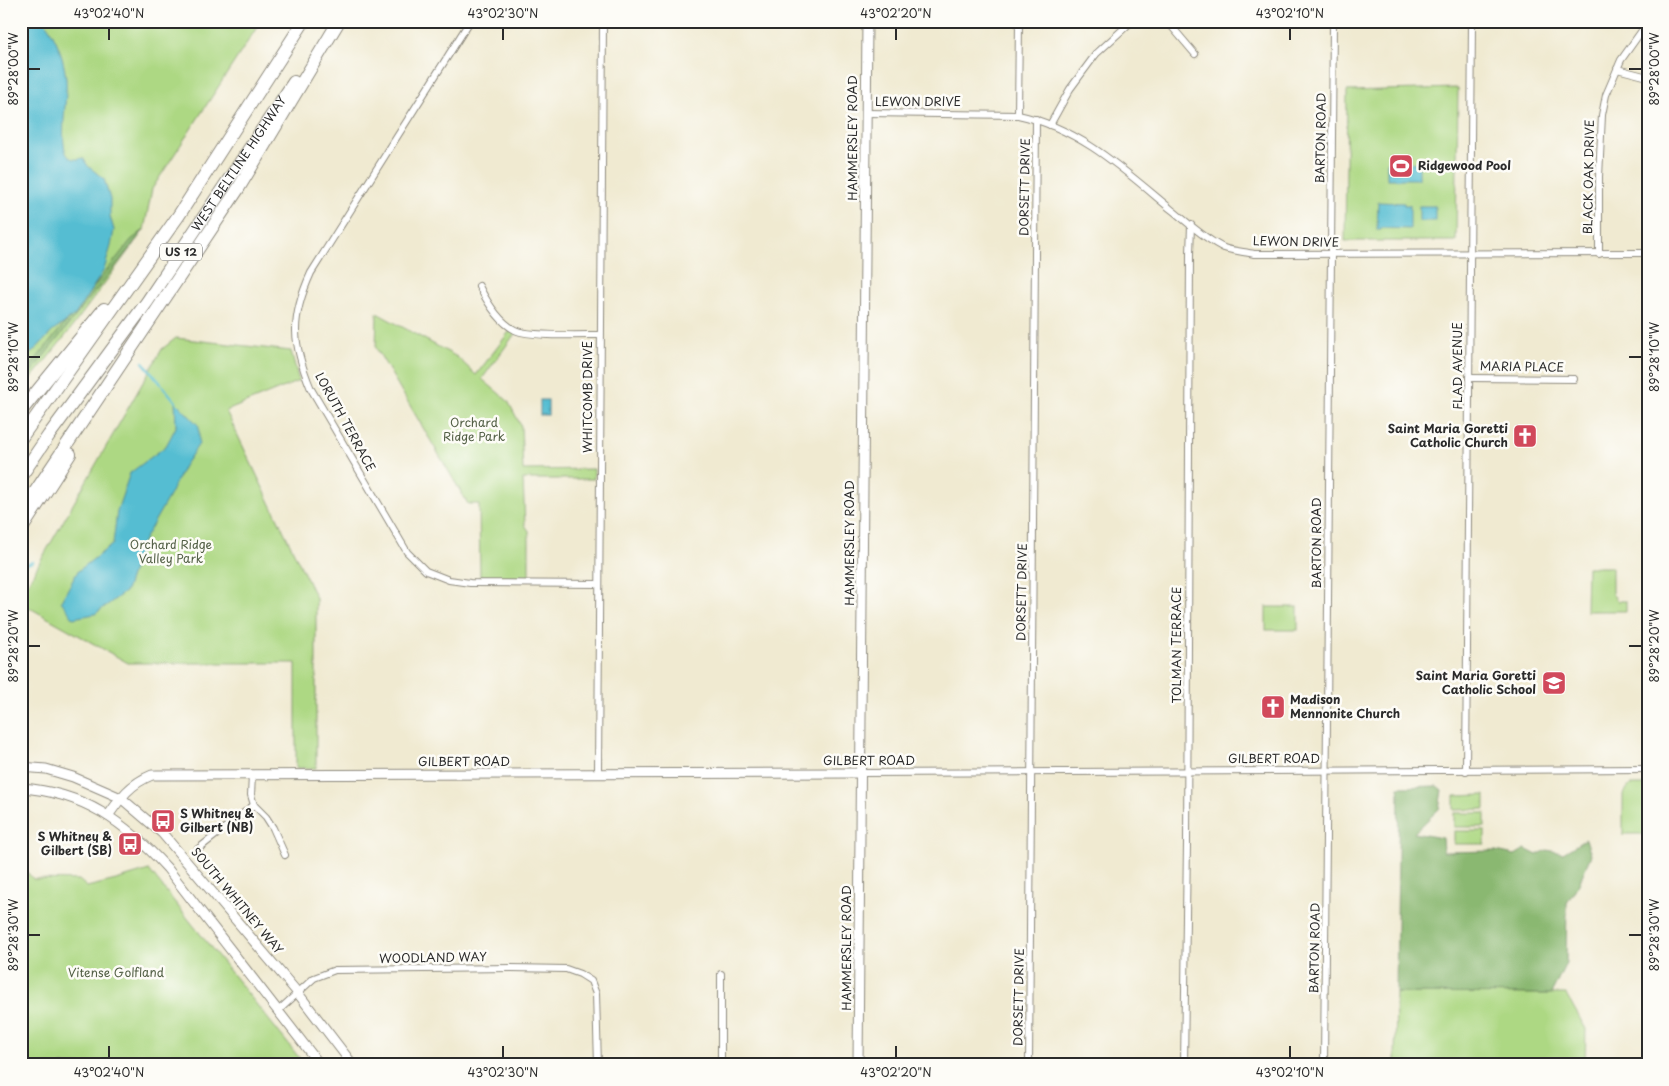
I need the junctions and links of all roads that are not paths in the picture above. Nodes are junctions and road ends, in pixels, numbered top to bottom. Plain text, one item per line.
1 (304, 21) edge
2 (333, 21) edge
3 (339, 21) edge
4 (470, 21) edge
5 (603, 21) edge
6 (867, 21) edge
7 (1019, 21) edge
8 (1132, 21) edge
9 (1167, 21) edge
10 (1333, 21) edge
11 (1472, 21) edge
12 (1648, 22) edge
13 (1195, 54) dead end
14 (1617, 69) junction
15 (1648, 77) edge
16 (866, 113) junction
17 (1018, 115) junction
18 (1036, 119) junction
19 (1050, 125) junction
20 (179, 215) junction
21 (1191, 225) junction
22 (1470, 253) junction
23 (1648, 253) edge
24 (1331, 254) junction
25 (1600, 254) junction
26 (479, 286) dead end
27 (600, 335) junction
28 (1469, 378) junction
29 (1574, 379) dead end
30 (95, 402) junction
31 (21, 411) edge
32 (21, 438) edge
33 (21, 476) edge
34 (21, 513) edge
35 (21, 530) edge
36 (598, 584) junction
37 (21, 767) edge
38 (1648, 769) edge
39 (1328, 771) junction
40 (1466, 771) junction
41 (1032, 772) junction
42 (1187, 772) junction
43 (598, 773) junction
44 (861, 773) junction
45 (252, 776) junction
46 (21, 788) edge
47 (120, 798) junction
48 (254, 805) junction
49 (108, 816) junction
50 (198, 849) dead end
51 (285, 854) dead end
52 (721, 974) dead end
53 (297, 992) junction
54 (278, 1011) junction
55 (320, 1065) edge
56 (353, 1065) edge
57 (598, 1065) edge
58 (721, 1065) edge
59 (858, 1065) edge
60 (1029, 1065) edge
61 (1184, 1065) edge
62 (1324, 1065) edge

1 - 20 highway, WEST BELTLINE HIGHWAY / US 12
2 - 33 highway, WEST BELTLINE HIGHWAY / US 12
3 - 30 highway
4 - 36 street, LORUTH TERRACE
5 - 27 street, WHITCOMB DRIVE
6 - 16 street, HAMMERSLEY ROAD
7 - 17 street
8 - 19 street
9 - 13 street
10 - 24 street, BARTON ROAD
11 - 22 street, FLAD AVENUE
12 - 14 street, BLACK OAK DRIVE
14 - 15 street
14 - 25 street, BLACK OAK DRIVE
16 - 17 street, LEWON DRIVE
16 - 44 street, HAMMERSLEY ROAD
17 - 18 street, LEWON DRIVE
18 - 19 street, LEWON DRIVE
18 - 41 street, DORSETT DRIVE
19 - 21 street, LEWON DRIVE
20 - 31 highway
20 - 32 highway, WEST BELTLINE HIGHWAY / US 12
21 - 24 street, LEWON DRIVE
21 - 42 street, TOLMAN TERRACE
22 - 24 street, LEWON DRIVE
22 - 25 street, LEWON DRIVE
22 - 28 street, FLAD AVENUE
23 - 25 street, LEWON DRIVE
24 - 39 street, BARTON ROAD
26 - 27 street
27 - 36 street, WHITCOMB DRIVE
28 - 29 street, MARIA PLACE
28 - 40 street, FLAD AVENUE
30 - 34 highway
30 - 35 highway
36 - 43 street, WHITCOMB DRIVE
37 - 47 street, SOUTH WHITNEY WAY
38 - 40 street, GILBERT ROAD
39 - 40 street, GILBERT ROAD
39 - 42 street, GILBERT ROAD
39 - 62 street, BARTON ROAD
41 - 42 street, GILBERT ROAD
41 - 44 street, GILBERT ROAD
41 - 60 street, DORSETT DRIVE
42 - 61 street, TOLMAN TERRACE
43 - 44 street, GILBERT ROAD
43 - 45 street, GILBERT ROAD
44 - 59 street, HAMMERSLEY ROAD
45 - 47 street, GILBERT ROAD
45 - 48 street
46 - 49 street
47 - 49 street, GILBERT ROAD
47 - 53 street, SOUTH WHITNEY WAY
48 - 50 street
48 - 51 street
49 - 54 street
52 - 58 street
53 - 54 street, WOODLAND WAY
53 - 56 street, SOUTH WHITNEY WAY
53 - 57 street, WOODLAND WAY
54 - 55 street

